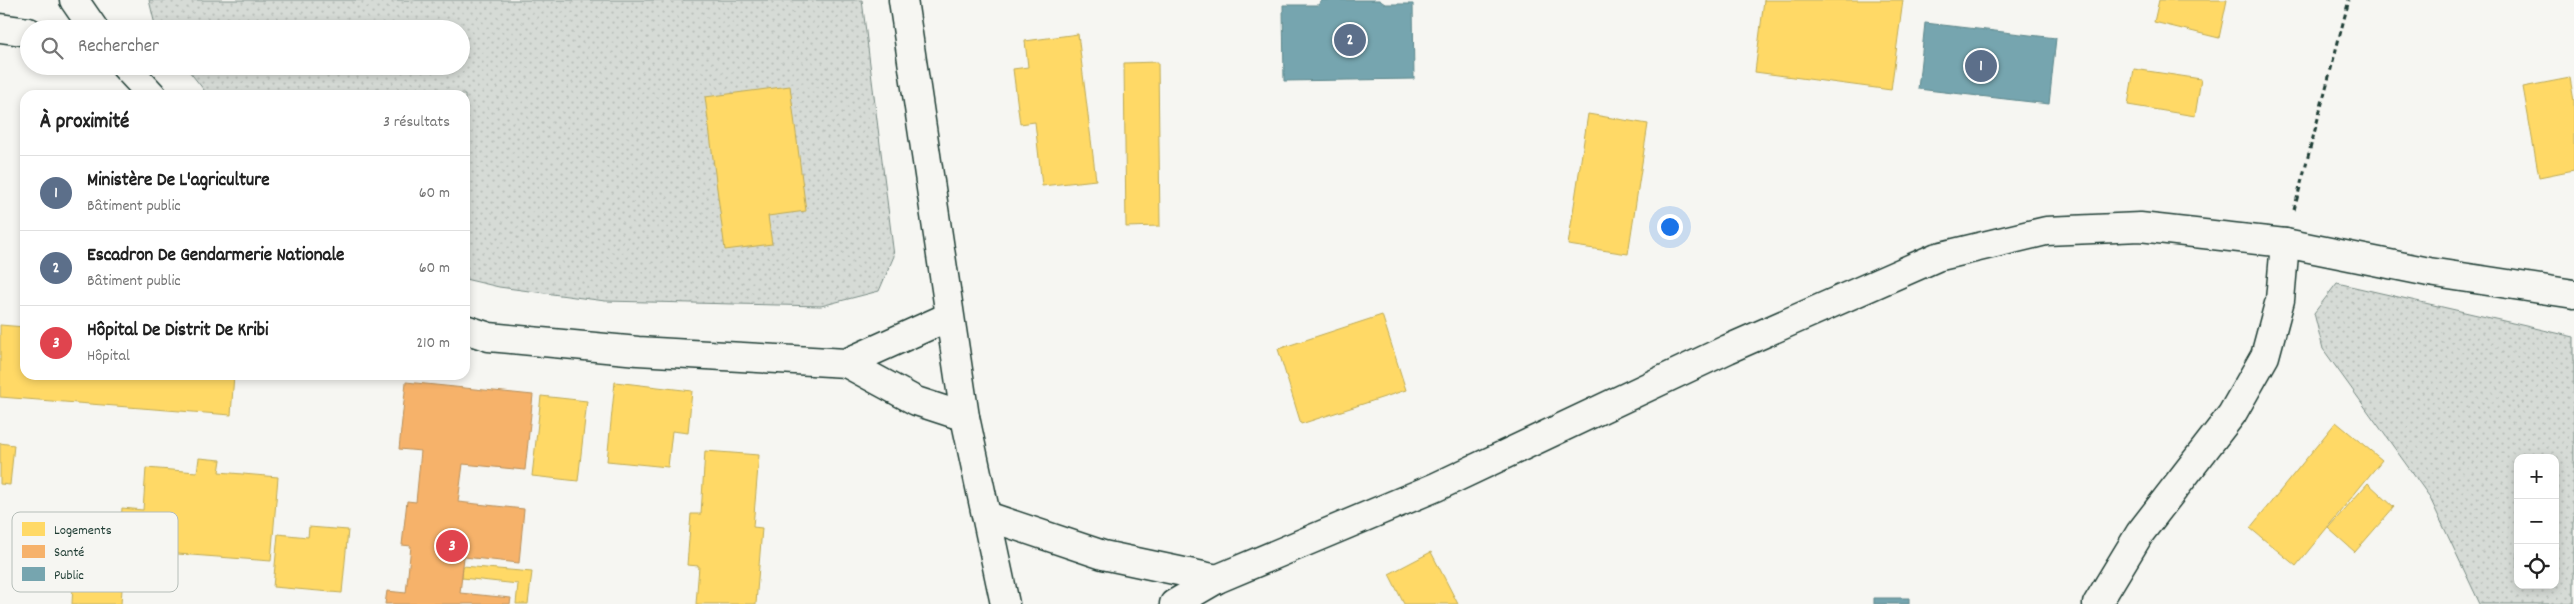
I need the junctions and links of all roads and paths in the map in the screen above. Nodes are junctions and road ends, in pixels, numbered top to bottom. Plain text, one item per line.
1 (74, 0) edge
2 (903, 0) edge
3 (2349, 0) edge
4 (88, 20) edge
5 (0, 28) edge
6 (20, 31) edge
7 (133, 75) edge
8 (147, 90) edge
9 (2285, 242) junction
10 (2574, 294) edge
11 (948, 317) junction
12 (470, 331) edge
13 (846, 362) junction
14 (965, 417) junction
15 (987, 516) junction
16 (1217, 579) junction
17 (1005, 604) edge
18 (1174, 604) edge
19 (2097, 604) edge

1 - 4 street
2 - 11 street
3 - 9 path
5 - 6 street
7 - 8 street
9 - 10 street
9 - 16 street
9 - 19 street
11 - 13 street
11 - 14 street
12 - 13 street
13 - 14 street
14 - 15 street
15 - 16 street
15 - 17 street
16 - 18 street

